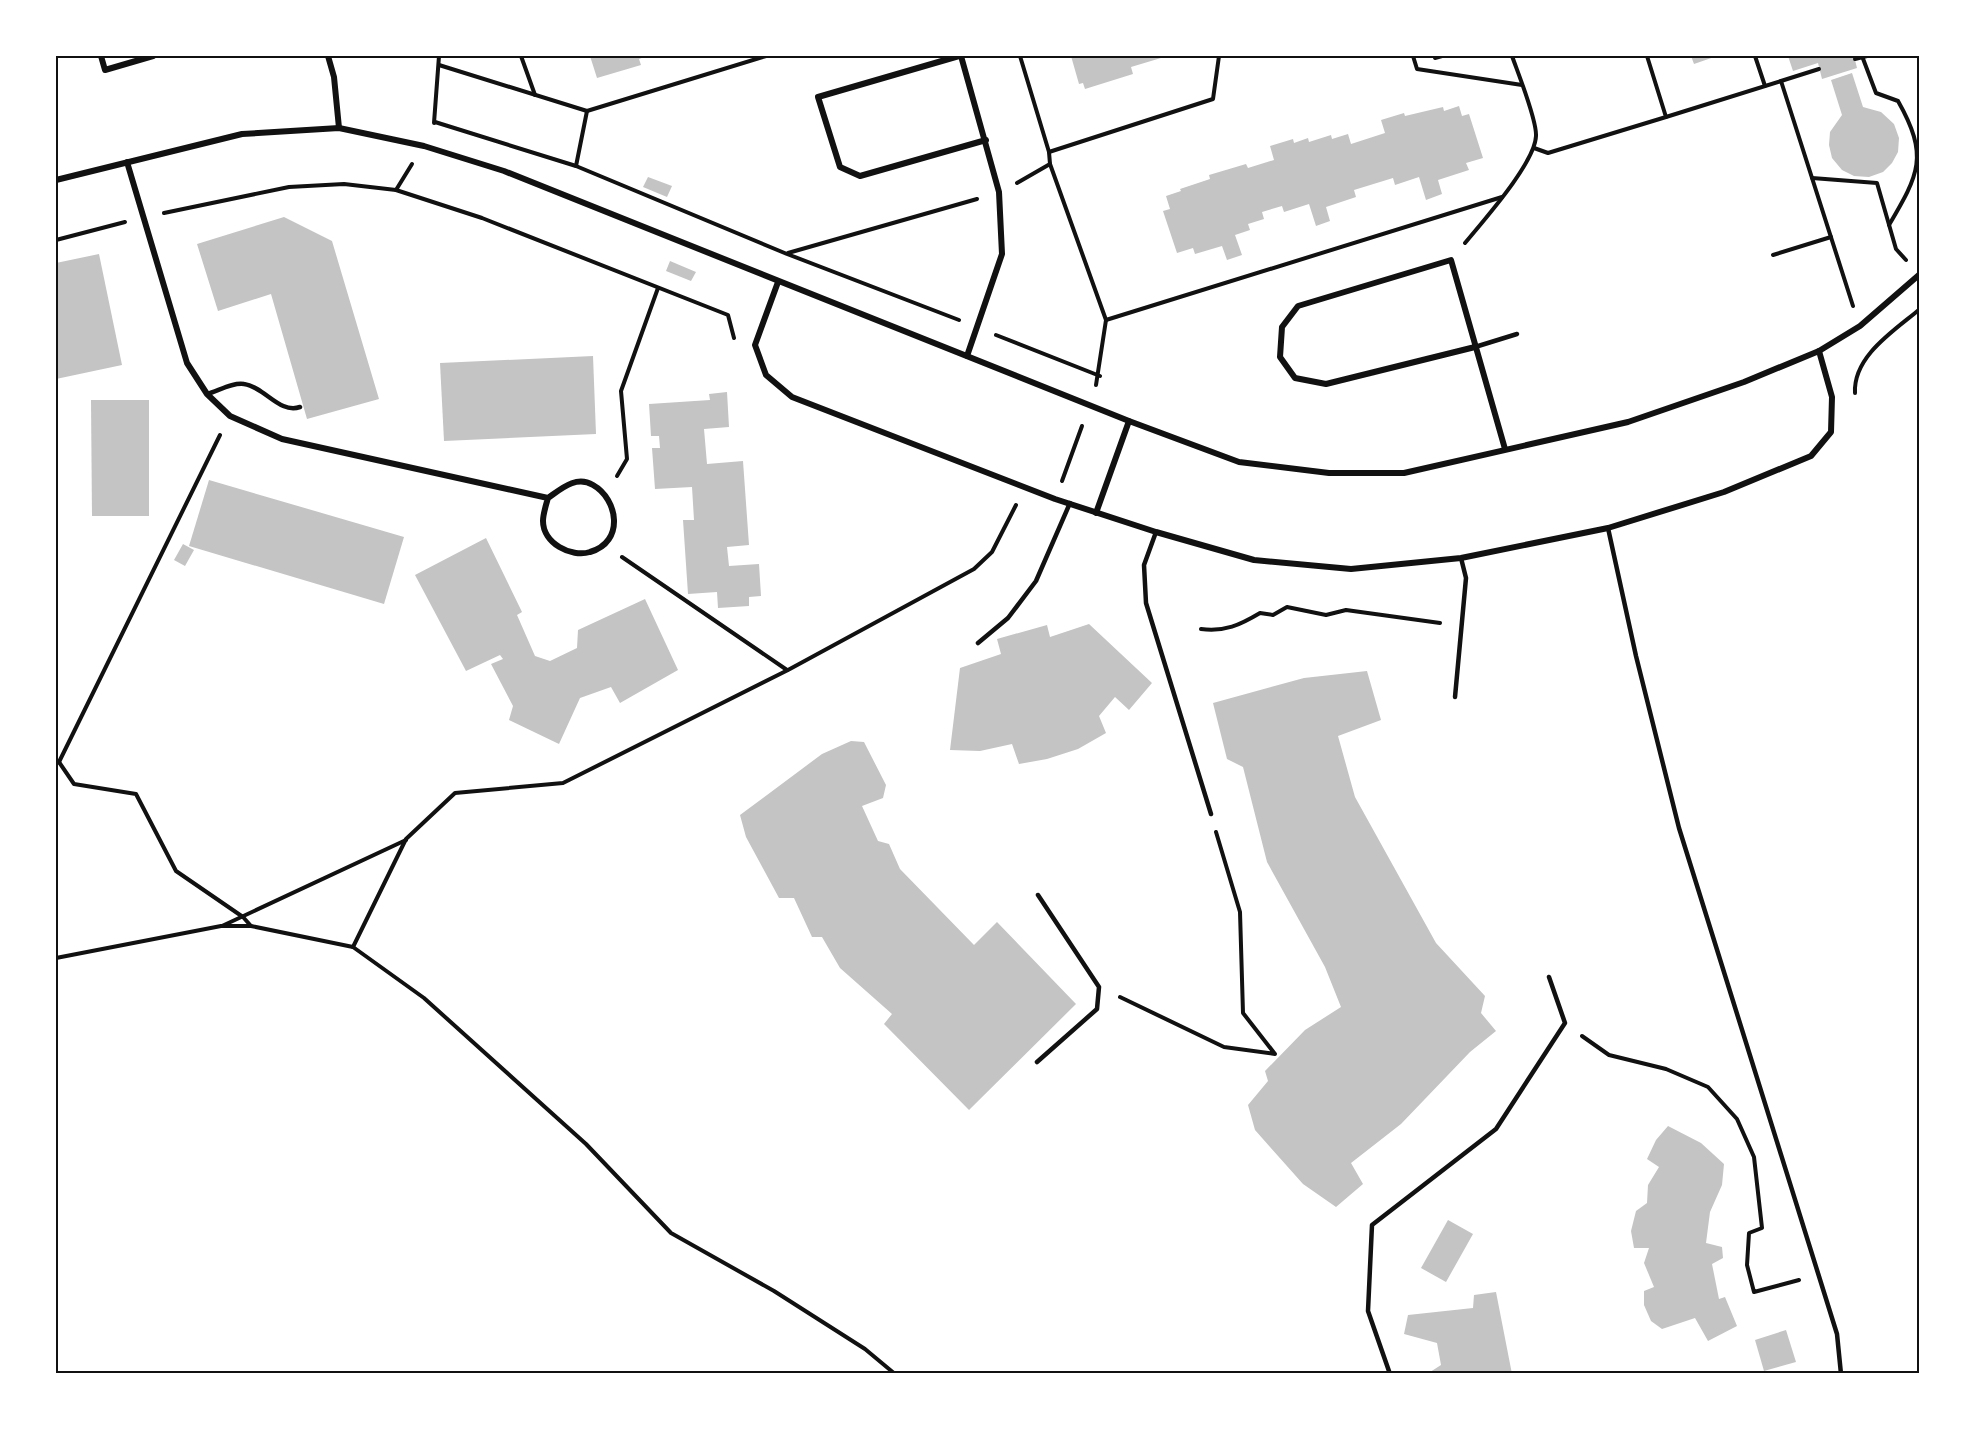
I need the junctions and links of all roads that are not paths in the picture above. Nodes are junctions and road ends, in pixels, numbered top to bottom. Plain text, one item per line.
1 (101, 56) edge
2 (153, 56) edge
3 (328, 56) edge
4 (960, 56) edge
5 (339, 128) junction
6 (986, 140) junction
7 (127, 162) junction
8 (56, 180) edge
9 (1920, 274) edge
10 (778, 282) junction
11 (1517, 334) dead end
12 (1475, 347) junction
13 (1819, 351) junction
14 (967, 356) junction
15 (207, 394) junction
16 (300, 407) dead end
17 (1129, 421) junction
18 (1504, 449) junction
19 (548, 498) junction
20 (1070, 503) junction
21 (1096, 513) junction
22 (1608, 528) junction
23 (1156, 532) junction
24 (1461, 558) junction
25 (978, 642) dead end
26 (1455, 698) dead end
27 (1211, 814) road end
28 (1038, 895) dead end
29 (1549, 977) dead end
30 (1037, 1062) dead end
31 (1390, 1374) edge
32 (1841, 1374) edge

1 - 2 street
3 - 5 street
4 - 6 street
4 - 6 street
5 - 7 street
5 - 10 street
6 - 14 street
7 - 8 street
7 - 15 street
9 - 13 street
10 - 14 street
10 - 20 street
11 - 12 lane
12 - 12 street
12 - 18 street
13 - 18 street
13 - 22 street
14 - 17 street
15 - 16 lane
15 - 19 street
17 - 18 street
17 - 21 street
19 - 19 street
20 - 21 street
20 - 25 lane
21 - 23 street
22 - 24 street
22 - 32 lane
23 - 24 street
23 - 27 lane
24 - 26 lane
28 - 30 lane
29 - 31 lane

